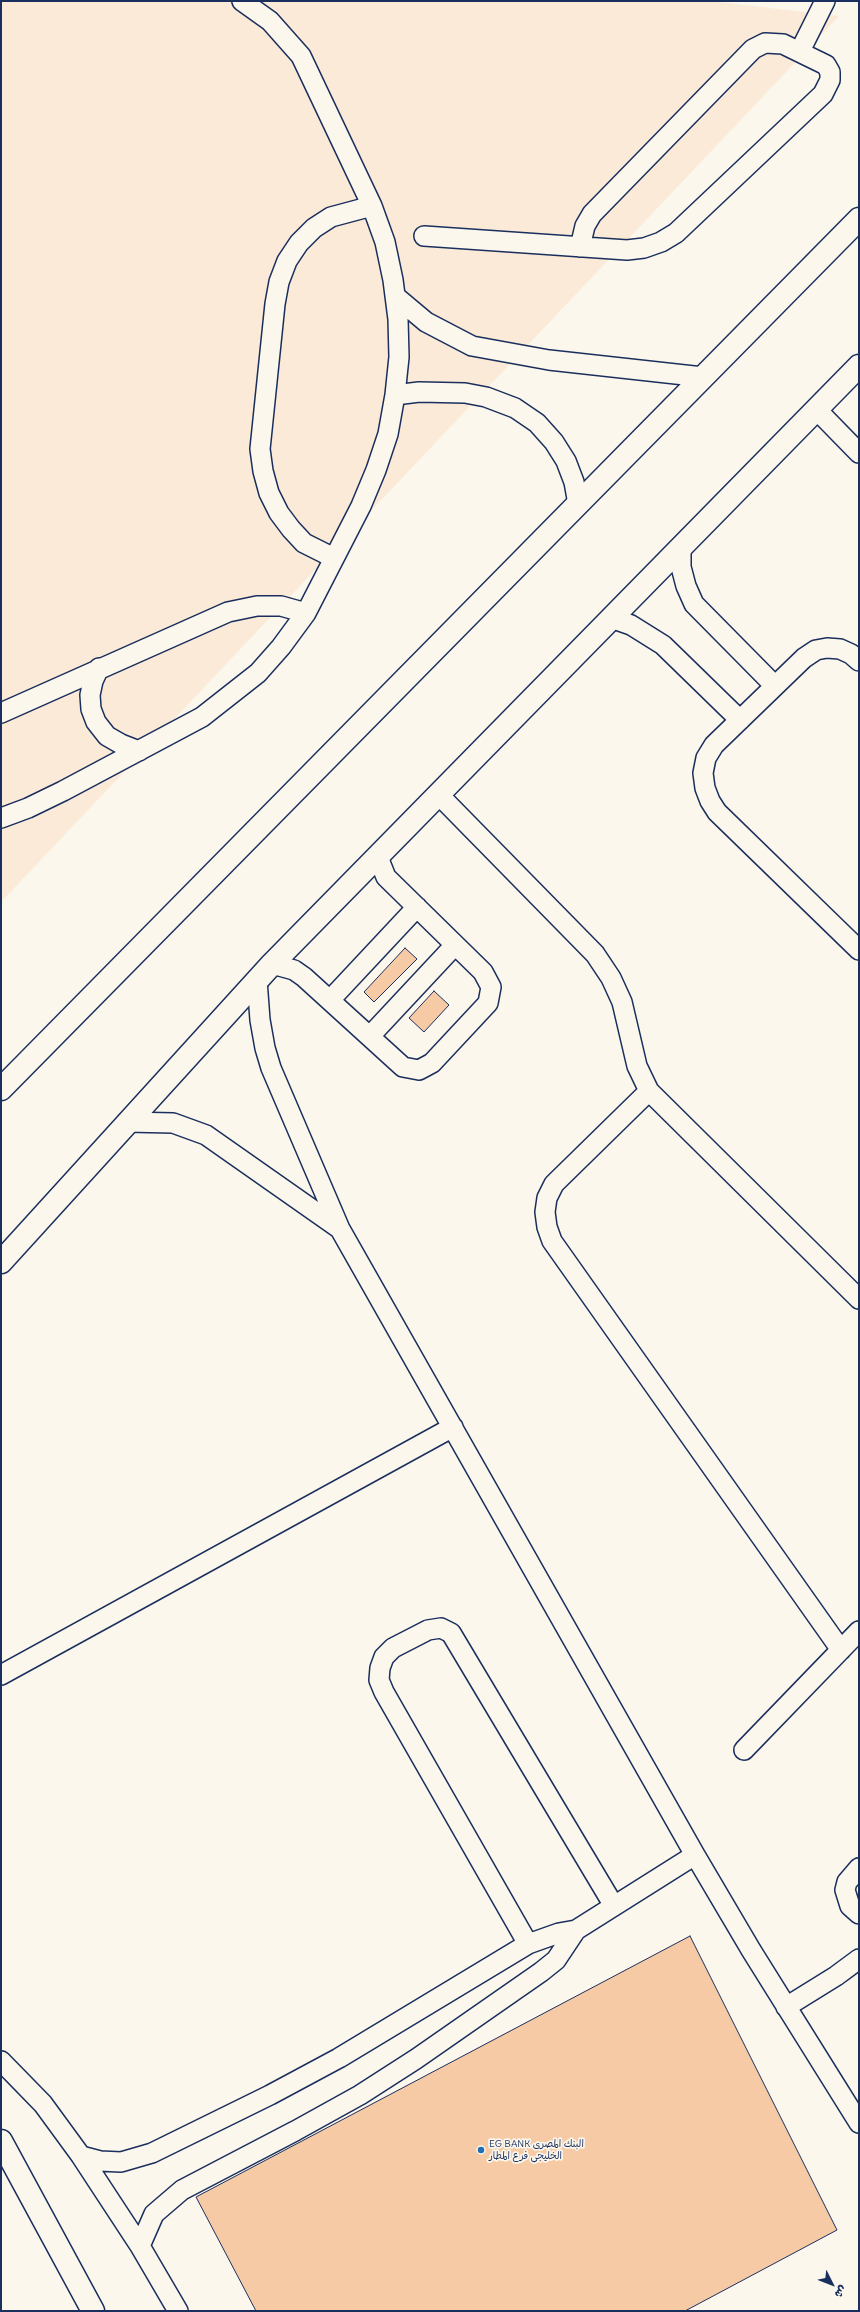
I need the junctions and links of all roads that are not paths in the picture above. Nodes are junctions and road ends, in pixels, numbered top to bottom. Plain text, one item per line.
1 (242, 1) edge
2 (825, 1) edge
3 (800, 51) junction
4 (372, 206) junction
5 (859, 219) edge
6 (424, 236) dead end
7 (580, 247) junction
8 (396, 296) junction
9 (859, 366) edge
10 (703, 377) junction
11 (395, 395) junction
12 (816, 409) junction
13 (859, 453) edge
14 (578, 504) junction
15 (681, 547) junction
16 (334, 558) junction
17 (306, 613) junction
18 (612, 618) junction
19 (859, 661) edge
20 (99, 668) junction
21 (775, 686) junction
22 (1, 713) edge
23 (740, 720) junction
24 (139, 751) junction
25 (438, 794) junction
26 (1, 818) edge
27 (380, 854) junction
28 (417, 907) junction
29 (455, 945) junction
30 (859, 950) edge
31 (272, 964) junction
32 (257, 980) junction
33 (330, 1000) junction
34 (370, 1036) junction
35 (1, 1090) edge
36 (649, 1091) junction
37 (127, 1122) junction
38 (340, 1229) junction
39 (10, 1244) edge
40 (1, 1262) edge
41 (859, 1299) edge
42 (453, 1427) junction
43 (859, 1632) edge
44 (841, 1650) junction
45 (1, 1675) edge
46 (744, 1750) dead end
47 (694, 1855) junction
48 (859, 1868) edge
49 (614, 1906) junction
50 (859, 1914) edge
51 (576, 1930) junction
52 (528, 1944) junction
53 (859, 1959) edge
54 (786, 2006) junction
55 (1, 2061) edge
56 (859, 2123) edge
57 (1, 2141) edge
58 (82, 2156) junction
59 (140, 2246) junction
60 (92, 2311) edge
61 (178, 2311) edge

1 - 4 lane
2 - 3 lane
3 - 7 lane
3 - 7 lane
4 - 8 lane
4 - 16 lane
5 - 10 street
6 - 7 lane
8 - 10 lane
8 - 11 lane
9 - 12 street
10 - 14 street
11 - 14 lane
11 - 16 lane
12 - 13 lane
12 - 15 street
14 - 35 street
15 - 18 street
15 - 21 lane
16 - 17 lane
17 - 20 lane
17 - 24 lane
18 - 23 lane
18 - 25 street
19 - 21 lane
20 - 22 lane
20 - 24 lane
21 - 23 lane
23 - 30 lane
24 - 26 lane
25 - 27 street
25 - 36 lane
27 - 28 lane
27 - 31 street
28 - 29 lane
28 - 33 lane
29 - 34 lane
29 - 34 lane
31 - 32 street
31 - 33 lane
32 - 37 street
32 - 38 lane
33 - 34 lane
36 - 41 lane
36 - 44 lane
37 - 38 lane
37 - 39 street
38 - 42 lane
39 - 40 street
42 - 45 lane
42 - 47 lane
43 - 44 lane
44 - 46 lane
47 - 49 lane
47 - 54 lane
48 - 50 lane
49 - 51 lane
49 - 52 lane
51 - 52 lane
51 - 59 lane
52 - 58 lane
53 - 54 lane
54 - 56 lane
55 - 58 lane
57 - 60 street
58 - 59 lane
59 - 61 lane

